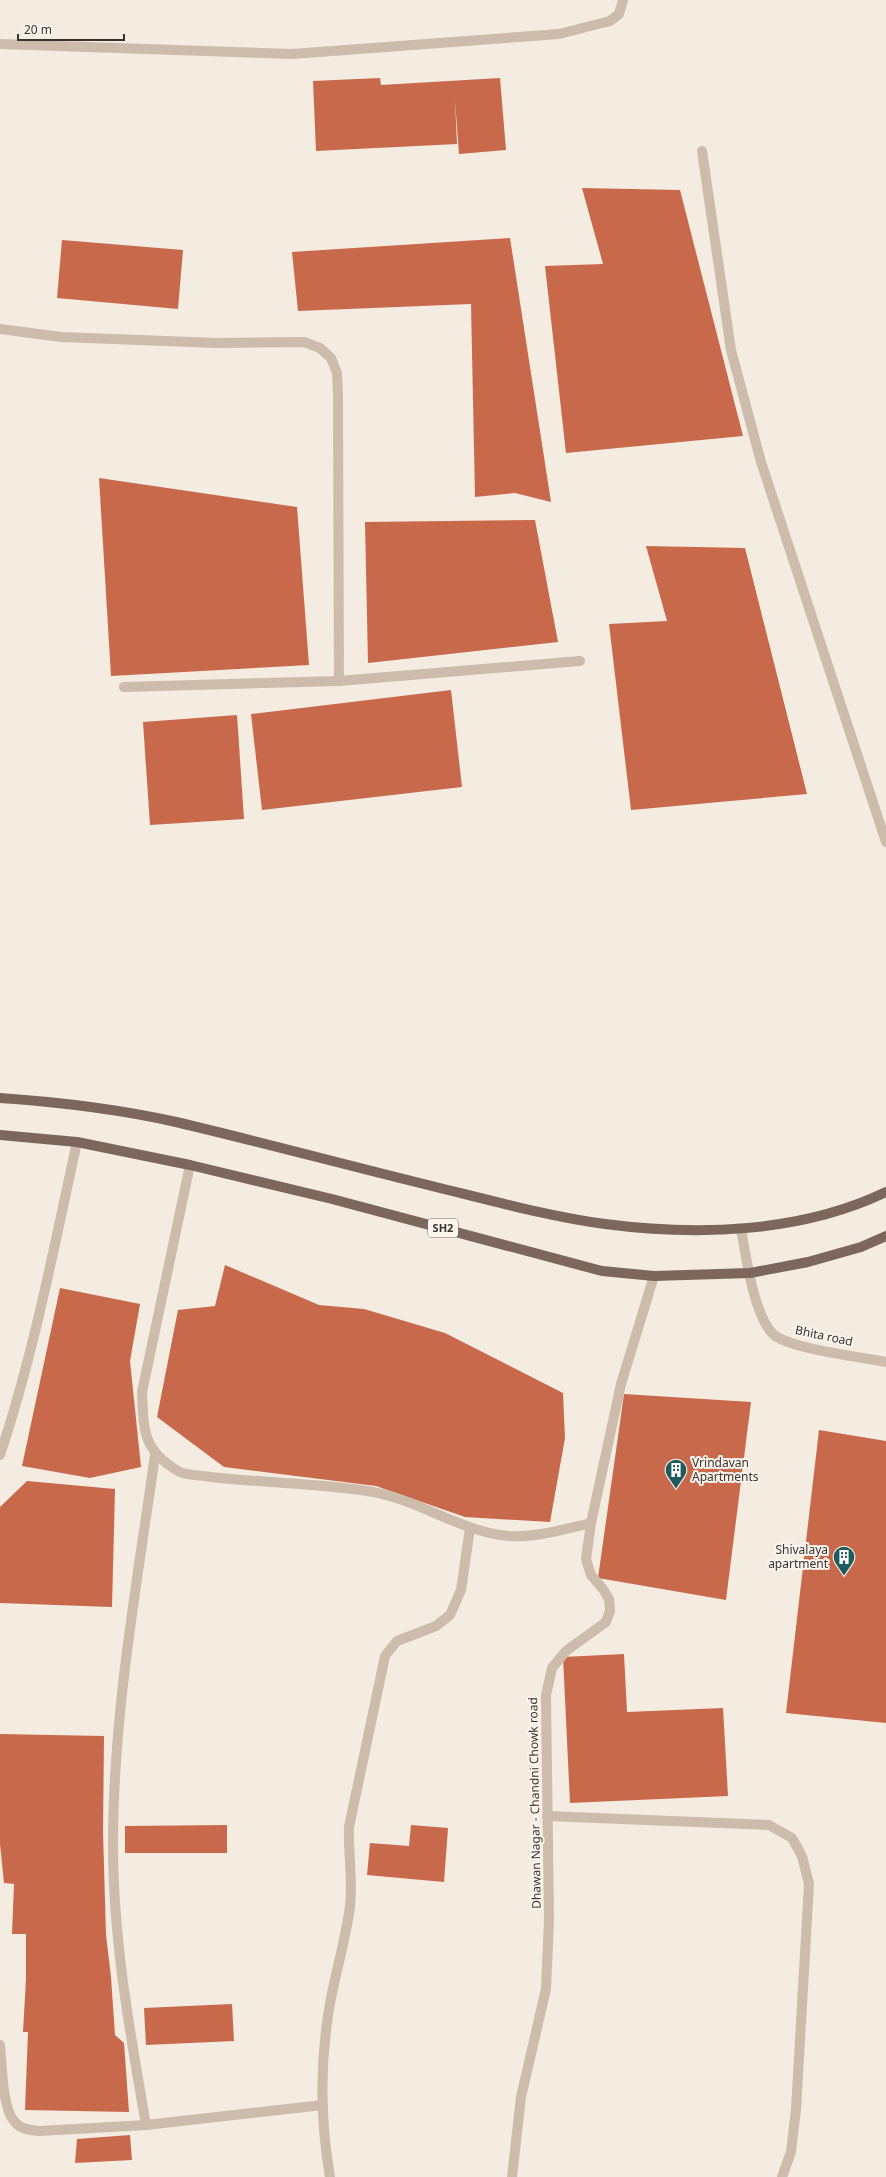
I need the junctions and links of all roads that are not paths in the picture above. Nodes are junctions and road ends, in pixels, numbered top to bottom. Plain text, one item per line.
1 (624, 0) edge
2 (0, 44) edge
3 (702, 151) dead end
4 (0, 329) edge
5 (580, 661) dead end
6 (339, 681) junction
7 (124, 688) dead end
8 (886, 842) edge
9 (0, 1098) edge
10 (0, 1135) edge
11 (77, 1142) junction
12 (190, 1164) junction
13 (886, 1192) edge
14 (741, 1229) junction
15 (886, 1236) edge
16 (750, 1273) junction
17 (654, 1276) junction
18 (886, 1362) edge
19 (0, 1455) edge
20 (155, 1455) junction
21 (591, 1523) junction
22 (470, 1528) junction
23 (547, 1816) junction
24 (0, 2045) edge
25 (323, 2105) junction
26 (146, 2125) junction
27 (330, 2177) edge
28 (512, 2177) edge
29 (782, 2177) edge

1 - 2 street
3 - 8 street
4 - 6 street
5 - 6 street
6 - 7 street
9 - 14 main road
10 - 11 main road, SH2
11 - 12 main road, SH2
11 - 19 street
12 - 17 main road, SH2
12 - 20 street
13 - 14 main road
14 - 16 street, Bhita road
15 - 16 main road, SH2
16 - 17 main road, SH2
16 - 18 street, Bhita road
17 - 21 street, Dhawan Nagar - Chandni Chowk road
20 - 22 street
20 - 26 street
21 - 22 street
21 - 23 street, Dhawan Nagar - Chandni Chowk road
22 - 25 street
23 - 28 street, Dhawan Nagar - Chandni Chowk road
23 - 29 street
24 - 26 street
25 - 26 street
25 - 27 street

